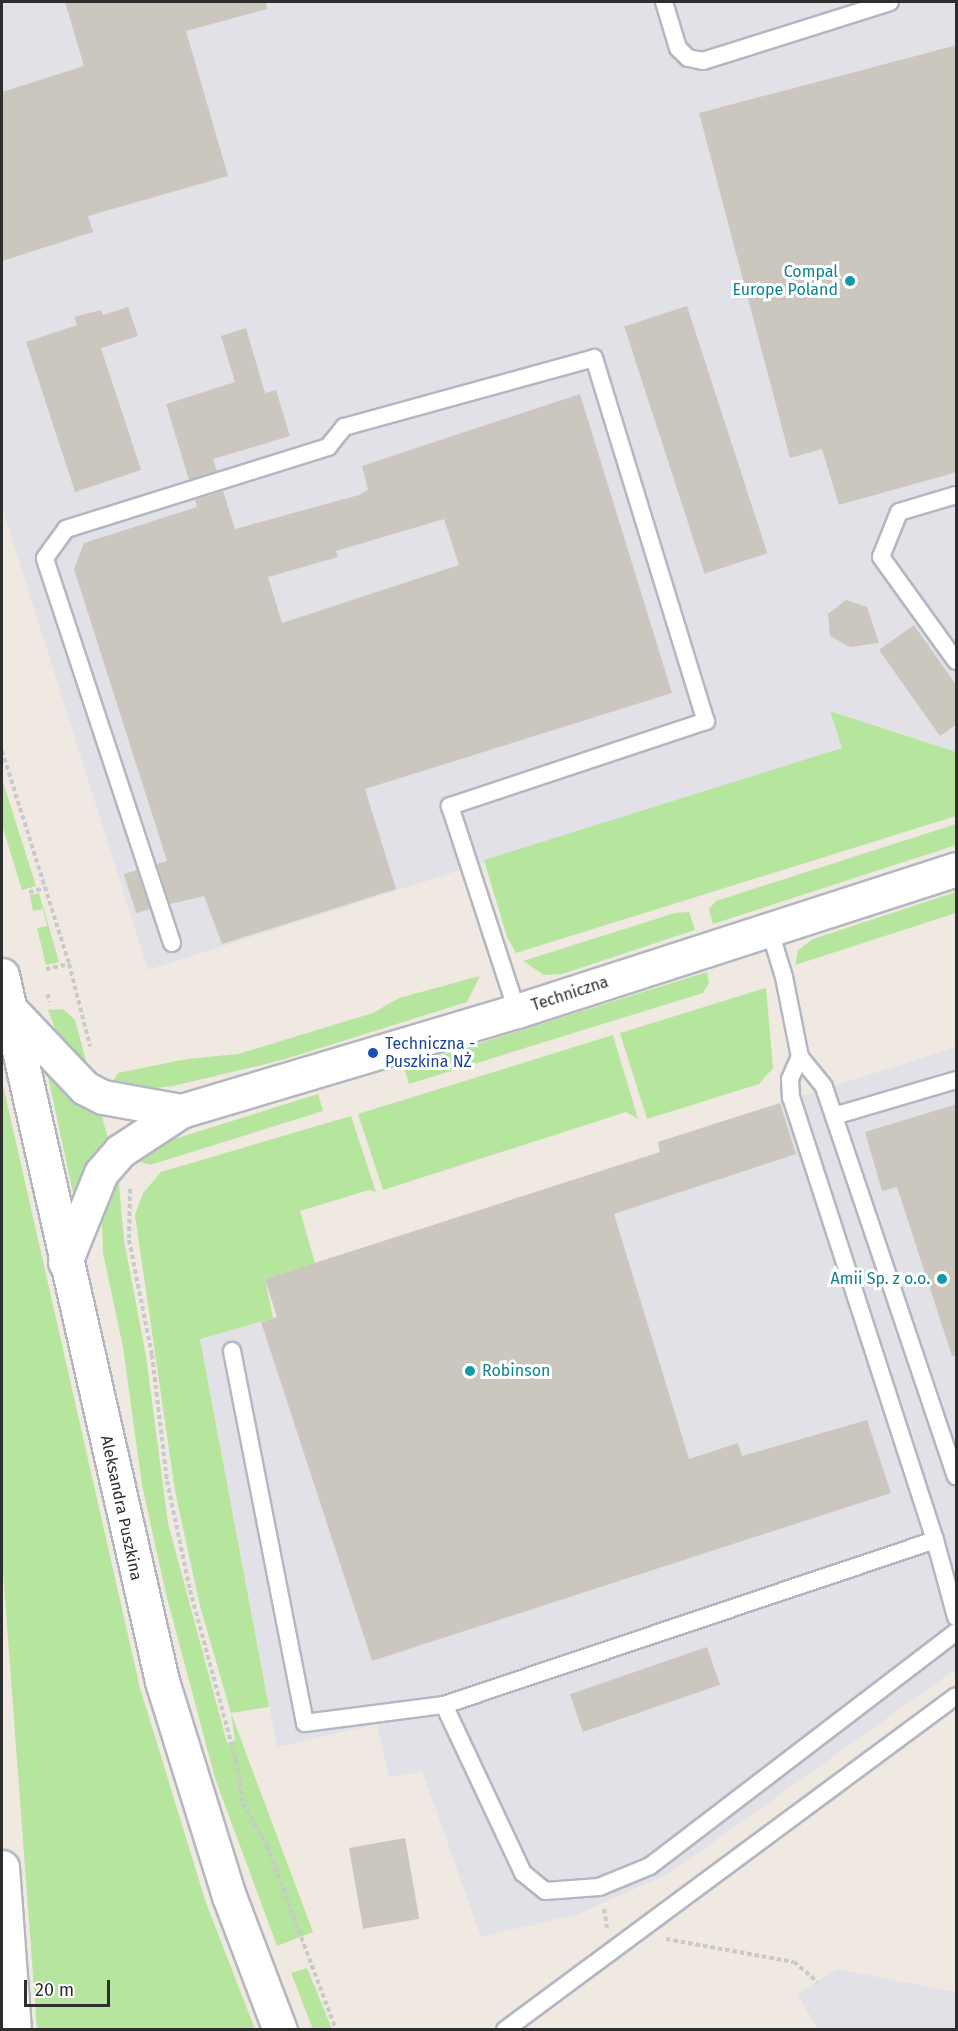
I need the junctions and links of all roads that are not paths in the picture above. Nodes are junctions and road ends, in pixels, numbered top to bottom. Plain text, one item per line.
1 (664, 2) edge
2 (890, 2) edge
3 (957, 495) edge
4 (957, 661) edge
5 (957, 869) edge
6 (769, 928) junction
7 (172, 943) dead end
8 (2, 975) edge
9 (9, 1008) junction
10 (517, 1011) junction
11 (800, 1058) junction
12 (957, 1080) edge
13 (181, 1111) junction
14 (834, 1116) junction
15 (65, 1262) junction
16 (232, 1351) dead end
17 (957, 1476) edge
18 (935, 1539) junction
19 (957, 1617) edge
20 (957, 1632) edge
21 (957, 1696) edge
22 (444, 1705) junction
23 (2, 1867) edge
24 (14, 2030) edge
25 (280, 2030) edge
26 (505, 2030) edge

1 - 2 lane
3 - 4 lane
5 - 6 main road, Techniczna
6 - 10 main road, Techniczna
6 - 11 lane
7 - 10 lane
8 - 9 main road, Aleksandra Puszkina
9 - 13 main road, Techniczna
9 - 15 main road, Aleksandra Puszkina
10 - 13 main road, Techniczna
11 - 14 lane
11 - 18 lane
12 - 14 lane
13 - 15 main road, Techniczna
14 - 17 lane
15 - 25 main road, Aleksandra Puszkina
16 - 22 lane
18 - 19 lane
18 - 22 lane
20 - 22 lane
21 - 26 lane
23 - 24 main road

